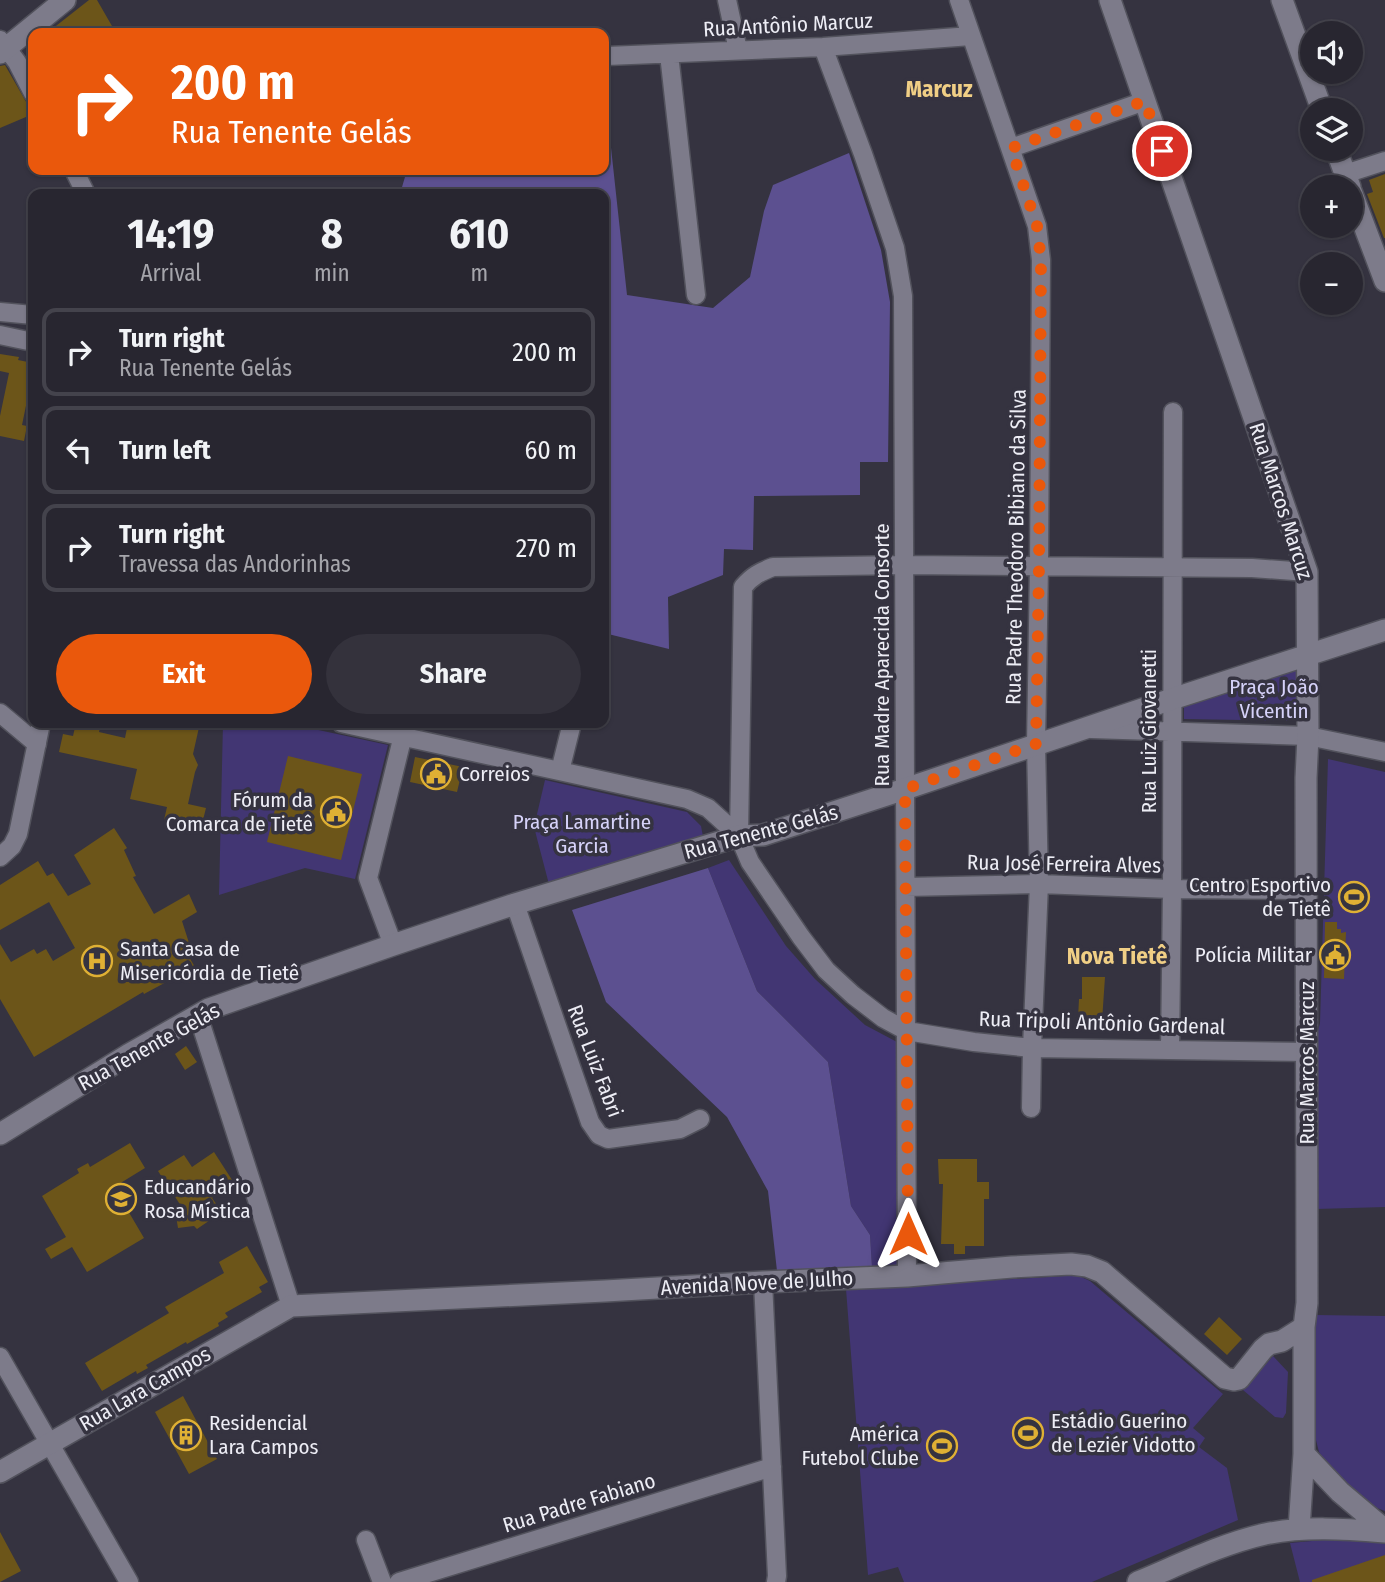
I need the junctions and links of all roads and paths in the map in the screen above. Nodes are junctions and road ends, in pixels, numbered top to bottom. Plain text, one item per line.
1 (65, 0) edge
2 (727, 0) edge
3 (958, 0) edge
4 (1110, 0) edge
5 (1282, 0) edge
6 (971, 36) junction
7 (2, 47) edge
8 (823, 47) junction
9 (738, 50) junction
10 (669, 54) junction
11 (609, 56) edge
12 (28, 83) edge
13 (1318, 98) edge
14 (1145, 101) junction
15 (1011, 148) junction
16 (1385, 161) edge
17 (1362, 175) edge
18 (1363, 223) edge
19 (1385, 281) edge
20 (696, 295) dead end
21 (0, 312) edge
22 (28, 315) edge
23 (0, 335) edge
24 (28, 341) edge
25 (1174, 412) dead end
26 (905, 565) junction
27 (1039, 565) junction
28 (1172, 566) junction
29 (1307, 572) junction
30 (1385, 630) edge
31 (1307, 655) junction
32 (1172, 699) junction
33 (0, 713) edge
34 (40, 728) edge
35 (571, 728) edge
36 (404, 729) edge
37 (1084, 729) junction
38 (1172, 731) junction
39 (1308, 736) junction
40 (37, 744) junction
41 (1036, 744) junction
42 (1385, 752) edge
43 (560, 771) junction
44 (905, 789) junction
45 (739, 836) junction
46 (6, 851) edge
47 (1039, 884) junction
48 (906, 887) junction
49 (1172, 889) junction
50 (1306, 890) junction
51 (515, 904) junction
52 (393, 944) junction
53 (198, 1015) junction
54 (907, 1031) junction
55 (1032, 1048) junction
56 (1170, 1050) junction
57 (1307, 1052) junction
58 (1031, 1108) dead end
59 (700, 1119) dead end
60 (0, 1134) edge
61 (907, 1276) junction
62 (763, 1282) junction
63 (291, 1306) junction
64 (1304, 1327) junction
65 (1276, 1343) junction
66 (1304, 1349) junction
67 (0, 1357) edge
68 (49, 1444) junction
69 (1304, 1454) junction
70 (772, 1467) junction
71 (0, 1472) edge
72 (1299, 1529) junction
73 (1385, 1531) edge
74 (366, 1540) dead end
75 (129, 1582) edge
76 (382, 1582) edge
77 (399, 1582) edge
78 (776, 1582) edge
79 (1138, 1582) edge

1 - 7 street
2 - 9 street
3 - 6 street, Rua Padre Theodoro Bibiano da Silva
4 - 14 street, Rua Marcos Marcuz
5 - 13 street
6 - 8 street, Rua Antônio Marcuz
6 - 15 street, Rua Padre Theodoro Bibiano da Silva
7 - 12 street
8 - 9 street, Rua Antônio Marcuz
8 - 26 street, Rua Madre Aparecida Consorte
9 - 10 street, Rua Antônio Marcuz
10 - 11 street, Rua Antônio Marcuz
10 - 20 street
14 - 15 street
14 - 29 street, Rua Marcos Marcuz
15 - 27 street, Rua Padre Theodoro Bibiano da Silva
16 - 17 street
18 - 19 street
21 - 22 street
23 - 24 street
25 - 28 street, Rua Luiz Giovanetti
26 - 27 street
26 - 44 street, Rua Madre Aparecida Consorte
26 - 45 street
27 - 28 street
27 - 41 street, Rua Padre Theodoro Bibiano da Silva
28 - 29 street
28 - 32 street, Rua Luiz Giovanetti
29 - 31 street, Rua Marcos Marcuz
30 - 31 street, Rua Tenente Gelás
31 - 32 street, Rua Tenente Gelás
31 - 39 street, Rua Marcos Marcuz
32 - 37 street, Rua Tenente Gelás
32 - 38 street, Rua Luiz Giovanetti
33 - 40 street
34 - 40 street
35 - 43 street
36 - 43 street
36 - 52 street
37 - 38 street
37 - 41 street, Rua Tenente Gelás
38 - 39 street
38 - 49 street, Rua Luiz Giovanetti
39 - 42 street
39 - 50 street, Rua Marcos Marcuz
40 - 46 street
41 - 44 street, Rua Tenente Gelás
41 - 47 street, Rua Padre Theodoro Bibiano da Silva
43 - 45 street
44 - 45 street, Rua Tenente Gelás
44 - 48 street, Rua Madre Aparecida Consorte
45 - 51 street, Rua Tenente Gelás
45 - 54 street, Rua Tripoli Antônio Gardenal
47 - 48 street, Rua José Ferreira Alves
47 - 49 street, Rua José Ferreira Alves
47 - 55 street, Rua Padre Theodoro Bibiano da Silva
48 - 54 street, Rua Madre Aparecida Consorte
49 - 50 street, Rua José Ferreira Alves
49 - 56 street, Rua Luiz Giovanetti
50 - 57 street, Rua Marcos Marcuz
51 - 52 street, Rua Tenente Gelás
51 - 59 street, Rua Luiz Fabri
52 - 53 street, Rua Tenente Gelás
53 - 60 street, Rua Tenente Gelás
53 - 63 street
54 - 55 street, Rua Tripoli Antônio Gardenal
54 - 61 street, Rua Madre Aparecida Consorte
55 - 56 street, Rua Tripoli Antônio Gardenal
55 - 58 street, Rua Padre Theodoro Bibiano da Silva
56 - 57 street, Rua Tripoli Antônio Gardenal
57 - 64 street, Rua Marcos Marcuz
61 - 62 street, Avenida Nove de Julho
61 - 65 street, Avenida Nove de Julho
62 - 63 street, Avenida Nove de Julho
62 - 70 street
63 - 68 street, Rua Lara Campos
64 - 65 street
64 - 66 street, Rua Marcos Marcuz
65 - 66 street
66 - 69 street, Rua Marcos Marcuz
67 - 68 street
68 - 71 street, Rua Lara Campos
68 - 75 street
69 - 72 street, Rua Marcos Marcuz
69 - 73 street
70 - 77 street, Rua Padre Fabiano
70 - 78 street
72 - 73 street
72 - 79 street
74 - 76 street

